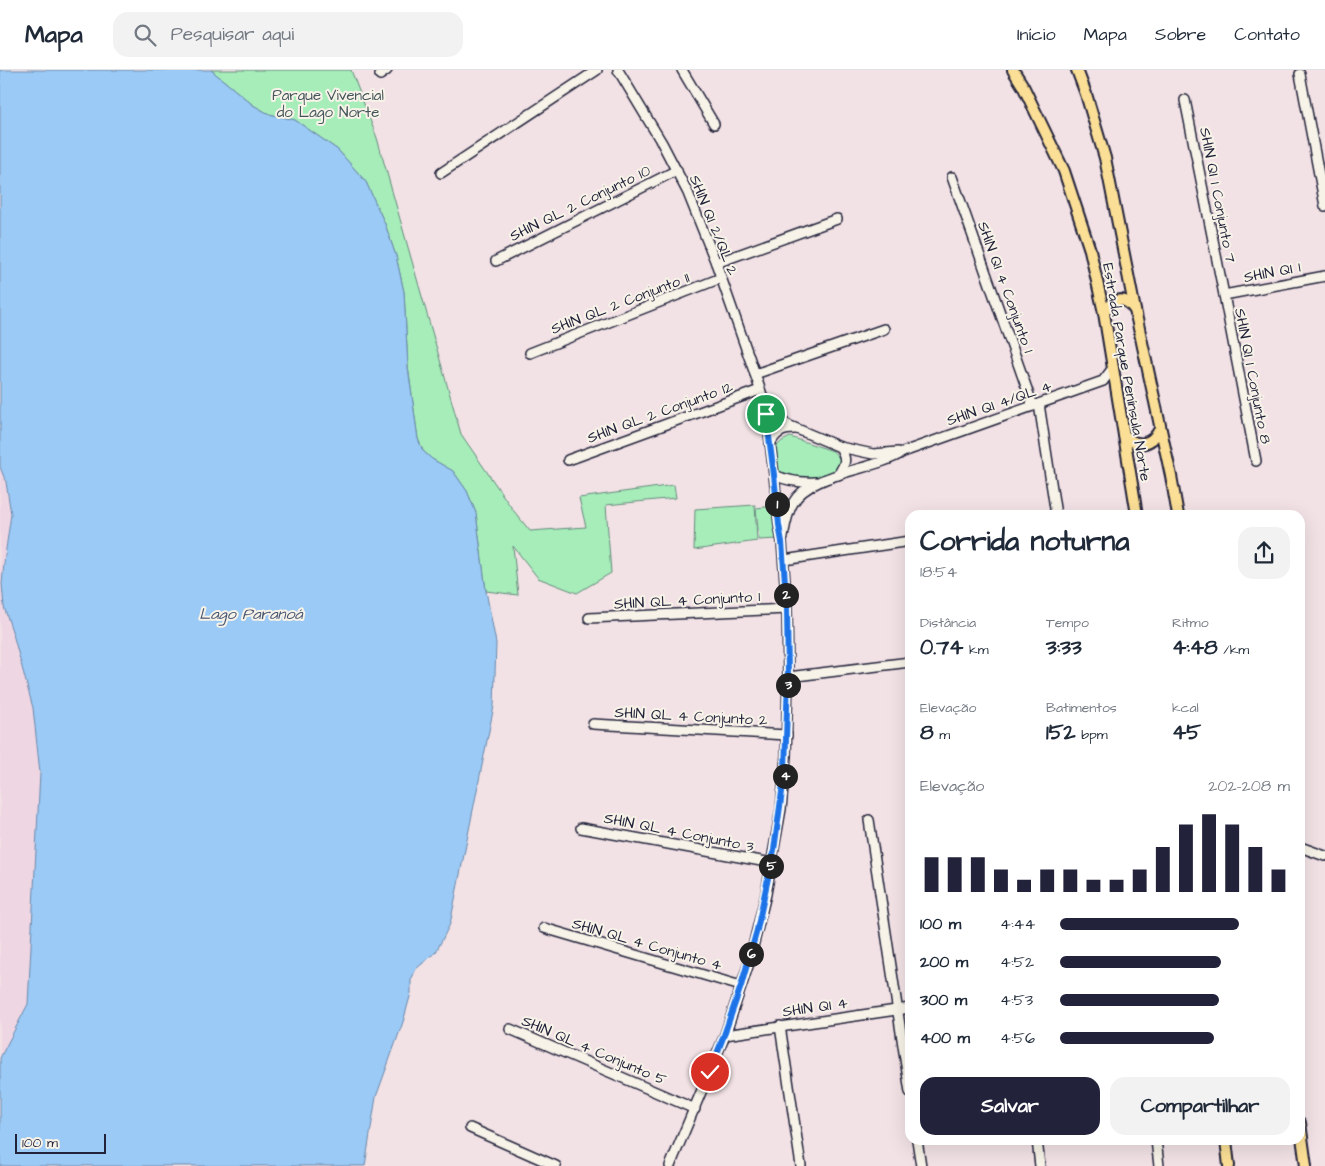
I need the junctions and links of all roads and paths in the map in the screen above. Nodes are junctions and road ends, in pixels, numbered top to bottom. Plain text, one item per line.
1 (597, 70) edge
2 (618, 70) edge
3 (682, 70) edge
4 (1014, 70) edge
5 (1077, 70) edge
6 (1300, 74) dead end
7 (1185, 100) dead end
8 (714, 124) dead end
9 (677, 170) junction
10 (441, 173) dead end
11 (952, 177) dead end
12 (1325, 206) edge
13 (837, 219) dead end
14 (496, 261) dead end
15 (716, 263) junction
16 (1325, 276) edge
17 (721, 278) junction
18 (1224, 295) junction
19 (1135, 310) junction
20 (1104, 313) junction
21 (884, 329) dead end
22 (530, 353) dead end
23 (1113, 368) junction
24 (755, 374) junction
25 (1103, 381) junction
26 (1117, 388) junction
27 (760, 390) junction
28 (764, 401) junction
29 (1036, 405) junction
30 (798, 429) junction
31 (1160, 430) junction
32 (1124, 434) junction
33 (770, 444) junction
34 (840, 447) junction
35 (903, 452) junction
36 (568, 460) dead end
37 (1256, 461) dead end
38 (774, 475) junction
39 (838, 475) junction
40 (822, 481) junction
41 (1055, 510) edge
42 (1136, 510) edge
43 (1177, 510) edge
44 (782, 542) junction
45 (905, 542) edge
46 (784, 560) junction
47 (787, 609) junction
48 (590, 618) dead end
49 (905, 663) edge
50 (788, 677) junction
51 (593, 724) dead end
52 (787, 735) junction
53 (869, 820) dead end
54 (581, 828) dead end
55 (1305, 849) edge
56 (1325, 856) edge
57 (772, 863) junction
58 (544, 928) dead end
59 (741, 986) junction
60 (905, 1009) edge
61 (898, 1010) junction
62 (780, 1026) junction
63 (510, 1029) dead end
64 (724, 1035) junction
65 (905, 1058) edge
66 (695, 1109) junction
67 (470, 1128) dead end
68 (918, 1145) edge
69 (1038, 1145) edge
70 (1157, 1145) edge
71 (1227, 1145) edge
72 (1303, 1145) edge
73 (556, 1166) edge
74 (670, 1166) edge
75 (801, 1166) edge
76 (921, 1166) edge
77 (1040, 1166) edge
78 (1159, 1166) edge
79 (1229, 1166) edge
80 (1306, 1166) edge

1 - 10 street
2 - 9 street, SHIN QI 2/QL 2
3 - 8 street
4 - 20 main road, Estrada Parque Península Norte
5 - 19 main road, Estrada Parque Península Norte
6 - 12 street
7 - 18 street, SHIN QI 1 Conjunto 7
9 - 14 street, SHIN QL 2 Conjunto 10
9 - 15 street, SHIN QI 2/QL 2
11 - 29 street, SHIN QI 4 Conjunto 1
13 - 15 street
15 - 17 street, SHIN QI 2/QL 2
16 - 18 street, SHIN QI 1
17 - 22 street, SHIN QL 2 Conjunto 11
17 - 24 street, SHIN QI 2/QL 2
18 - 37 street, SHIN QI 1 Conjunto 8
19 - 20 main road
19 - 31 main road, Estrada Parque Península Norte
20 - 23 main road, Estrada Parque Península Norte
21 - 24 street
23 - 25 street
23 - 26 main road, Estrada Parque Península Norte
24 - 27 street, SHIN QI 2/QL 2
25 - 26 street
25 - 29 street, SHIN QI 4/QL 4
26 - 32 main road, Estrada Parque Península Norte
27 - 28 street, SHIN QI 2/QL 2
27 - 36 street, SHIN QL 2 Conjunto 12
28 - 30 street, SHIN QI 2/QL 2
28 - 33 street, SHIN QI 2/QL 2
29 - 35 street, SHIN QI 4/QL 4
29 - 41 street, SHIN QI 4 Conjunto 1
30 - 33 street
30 - 34 street, SHIN QI 4/QL 4
31 - 32 main road
31 - 43 main road, Estrada Parque Península Norte
32 - 42 main road, Estrada Parque Península Norte
33 - 38 street, SHIN QI 4/QL 4
34 - 35 street, SHIN QI 4/QL 4
34 - 39 street
35 - 39 street, SHIN QI 4/QL 4
38 - 40 street
38 - 44 street, SHIN QI 4/QL 4
39 - 40 street, SHIN QI 4/QL 4
40 - 44 street, SHIN QI 4/QL 4
44 - 46 street, SHIN QI 4/QL 4
45 - 46 street
46 - 47 street, SHIN QI 4/QL 4
47 - 48 street, SHIN QL 4 Conjunto 1
47 - 50 street, SHIN QI 4/QL 4
49 - 50 street
50 - 52 street, SHIN QI 4/QL 4
51 - 52 street, SHIN QL 4 Conjunto 2
52 - 57 street, SHIN QI 4/QL 4
53 - 61 street
54 - 57 street, SHIN QL 4 Conjunto 3
55 - 56 street
57 - 59 street, SHIN QI 4/QL 4
58 - 59 street, SHIN QL 4 Conjunto 4
59 - 64 street, SHIN QI 4/QL 4
60 - 61 street, SHIN QI 4
61 - 62 street, SHIN QI 4
61 - 65 street
62 - 64 street, SHIN QI 4
62 - 75 street
63 - 66 street, SHIN QL 4 Conjunto 5
64 - 66 street, SHIN QI 4/QL 4
66 - 74 street, SHIN QI 4/QL 4
67 - 73 street
68 - 76 street
69 - 77 street
70 - 78 street
71 - 79 main road
72 - 80 main road

